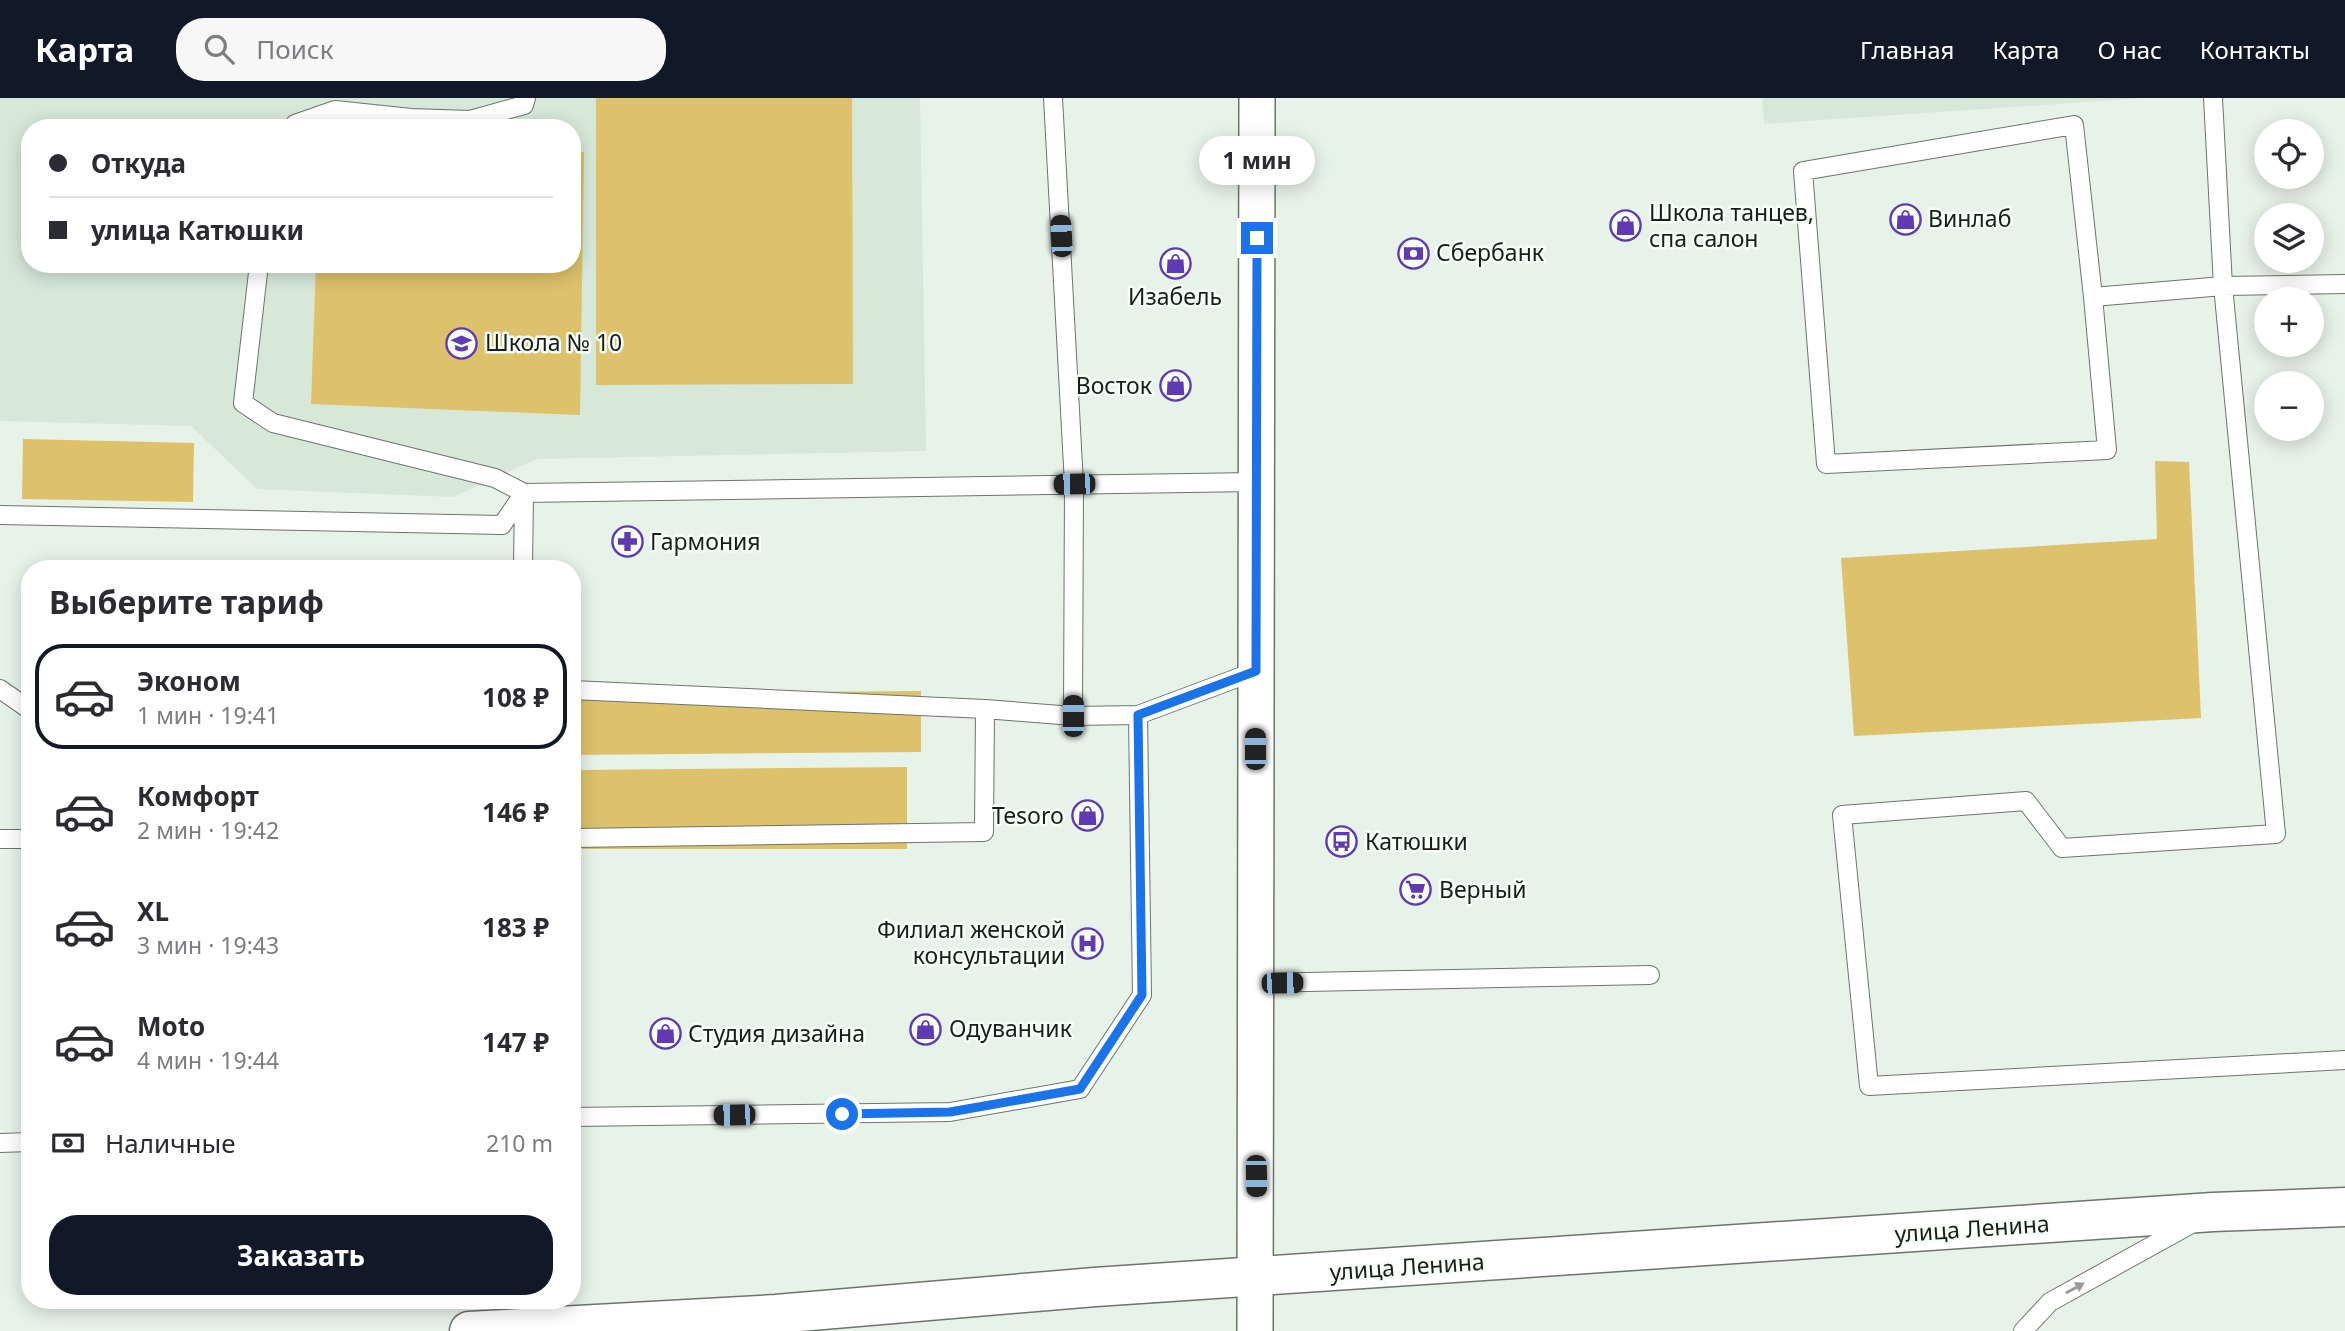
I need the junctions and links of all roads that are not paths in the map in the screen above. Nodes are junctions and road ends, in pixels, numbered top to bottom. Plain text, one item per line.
1 (526, 98) edge
2 (1054, 98) edge
3 (1257, 98) edge
4 (2213, 98) edge
5 (309, 119) edge
6 (440, 119) edge
7 (474, 119) edge
8 (258, 273) edge
9 (2345, 284) edge
10 (2223, 286) junction
11 (2093, 297) junction
12 (1256, 482) junction
13 (1074, 484) junction
14 (524, 493) junction
15 (0, 516) edge
16 (523, 560) edge
17 (1256, 671) junction
18 (0, 689) edge
19 (581, 690) edge
20 (21, 704) edge
21 (985, 709) junction
22 (1138, 715) junction
23 (1073, 716) junction
24 (581, 838) edge
25 (0, 839) edge
26 (21, 839) edge
27 (1650, 975) dead end
28 (1255, 983) junction
29 (2345, 1060) edge
30 (581, 1117) edge
31 (21, 1142) edge
32 (0, 1143) edge
33 (2345, 1207) edge
34 (2213, 1212) junction
35 (1257, 1277) junction
36 (774, 1322) edge
37 (469, 1331) edge
38 (1255, 1331) edge
39 (2023, 1331) edge

1 - 7 lane
2 - 13 lane
3 - 12 street
4 - 10 lane
5 - 6 lane
8 - 14 lane
9 - 10 lane
10 - 11 lane
10 - 29 lane
11 - 11 lane
12 - 13 lane
12 - 17 street
13 - 14 lane
13 - 23 lane
14 - 15 lane
14 - 16 lane
17 - 22 lane
17 - 28 street
18 - 20 lane
19 - 21 lane
21 - 23 lane
21 - 24 lane
22 - 23 lane
22 - 30 lane
25 - 26 lane
27 - 28 lane
28 - 35 street
31 - 32 lane
33 - 34 main road, улица Ленина
34 - 35 main road, улица Ленина
39 -> 34 lane
35 - 36 main road, улица Ленина
35 - 38 street
36 - 37 main road, улица Ленина

